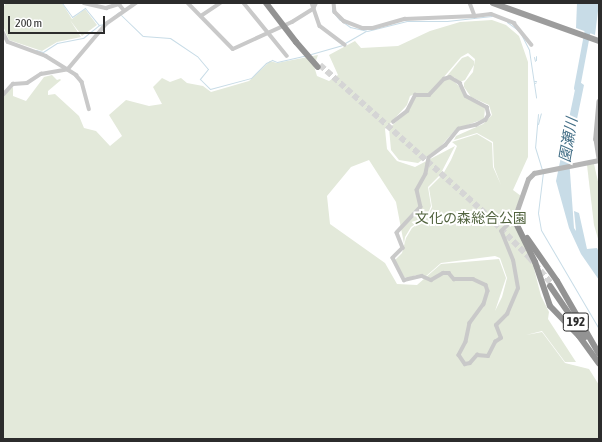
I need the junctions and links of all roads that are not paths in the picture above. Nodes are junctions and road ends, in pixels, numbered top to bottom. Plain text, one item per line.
1 (84, 3) edge
2 (136, 3) edge
3 (188, 3) edge
4 (220, 3) edge
5 (244, 3) edge
6 (266, 3) edge
7 (271, 3) edge
8 (312, 3) edge
9 (316, 3) edge
10 (334, 3) edge
11 (470, 3) edge
12 (493, 3) edge
13 (314, 8) junction
14 (124, 10) junction
15 (201, 16) junction
16 (475, 16) junction
17 (3, 32) edge
18 (267, 34) junction
19 (297, 41) junction
20 (598, 41) edge
21 (345, 45) dead end
22 (532, 45) dead end
23 (287, 56) dead end
24 (319, 66) tunnel mouth
25 (68, 69) junction
26 (3, 95) edge
27 (599, 101) edge
28 (89, 109) dead end
29 (393, 122) dead end
30 (598, 159) edge
31 (515, 218) junction
32 (501, 338) joint
33 (599, 354) edge
34 (599, 362) edge

1 - 14 street
2 - 14 street
3 - 15 street
4 - 15 street
5 - 18 street
6 - 19 highway, bridge
7 - 19 highway
8 - 13 street
9 - 13 street
10 - 16 street
11 - 16 street
12 - 20 highway
13 - 18 street
13 - 21 street
14 - 25 street
15 - 18 street
16 - 22 street
17 - 25 street
18 - 23 street
19 - 24 highway
25 - 26 street
25 - 28 street
27 - 30 main road
29 - 32 street
30 - 31 main road
31 - 32 street
31 - 33 highway
31 - 34 highway
33 - 34 highway, 192

